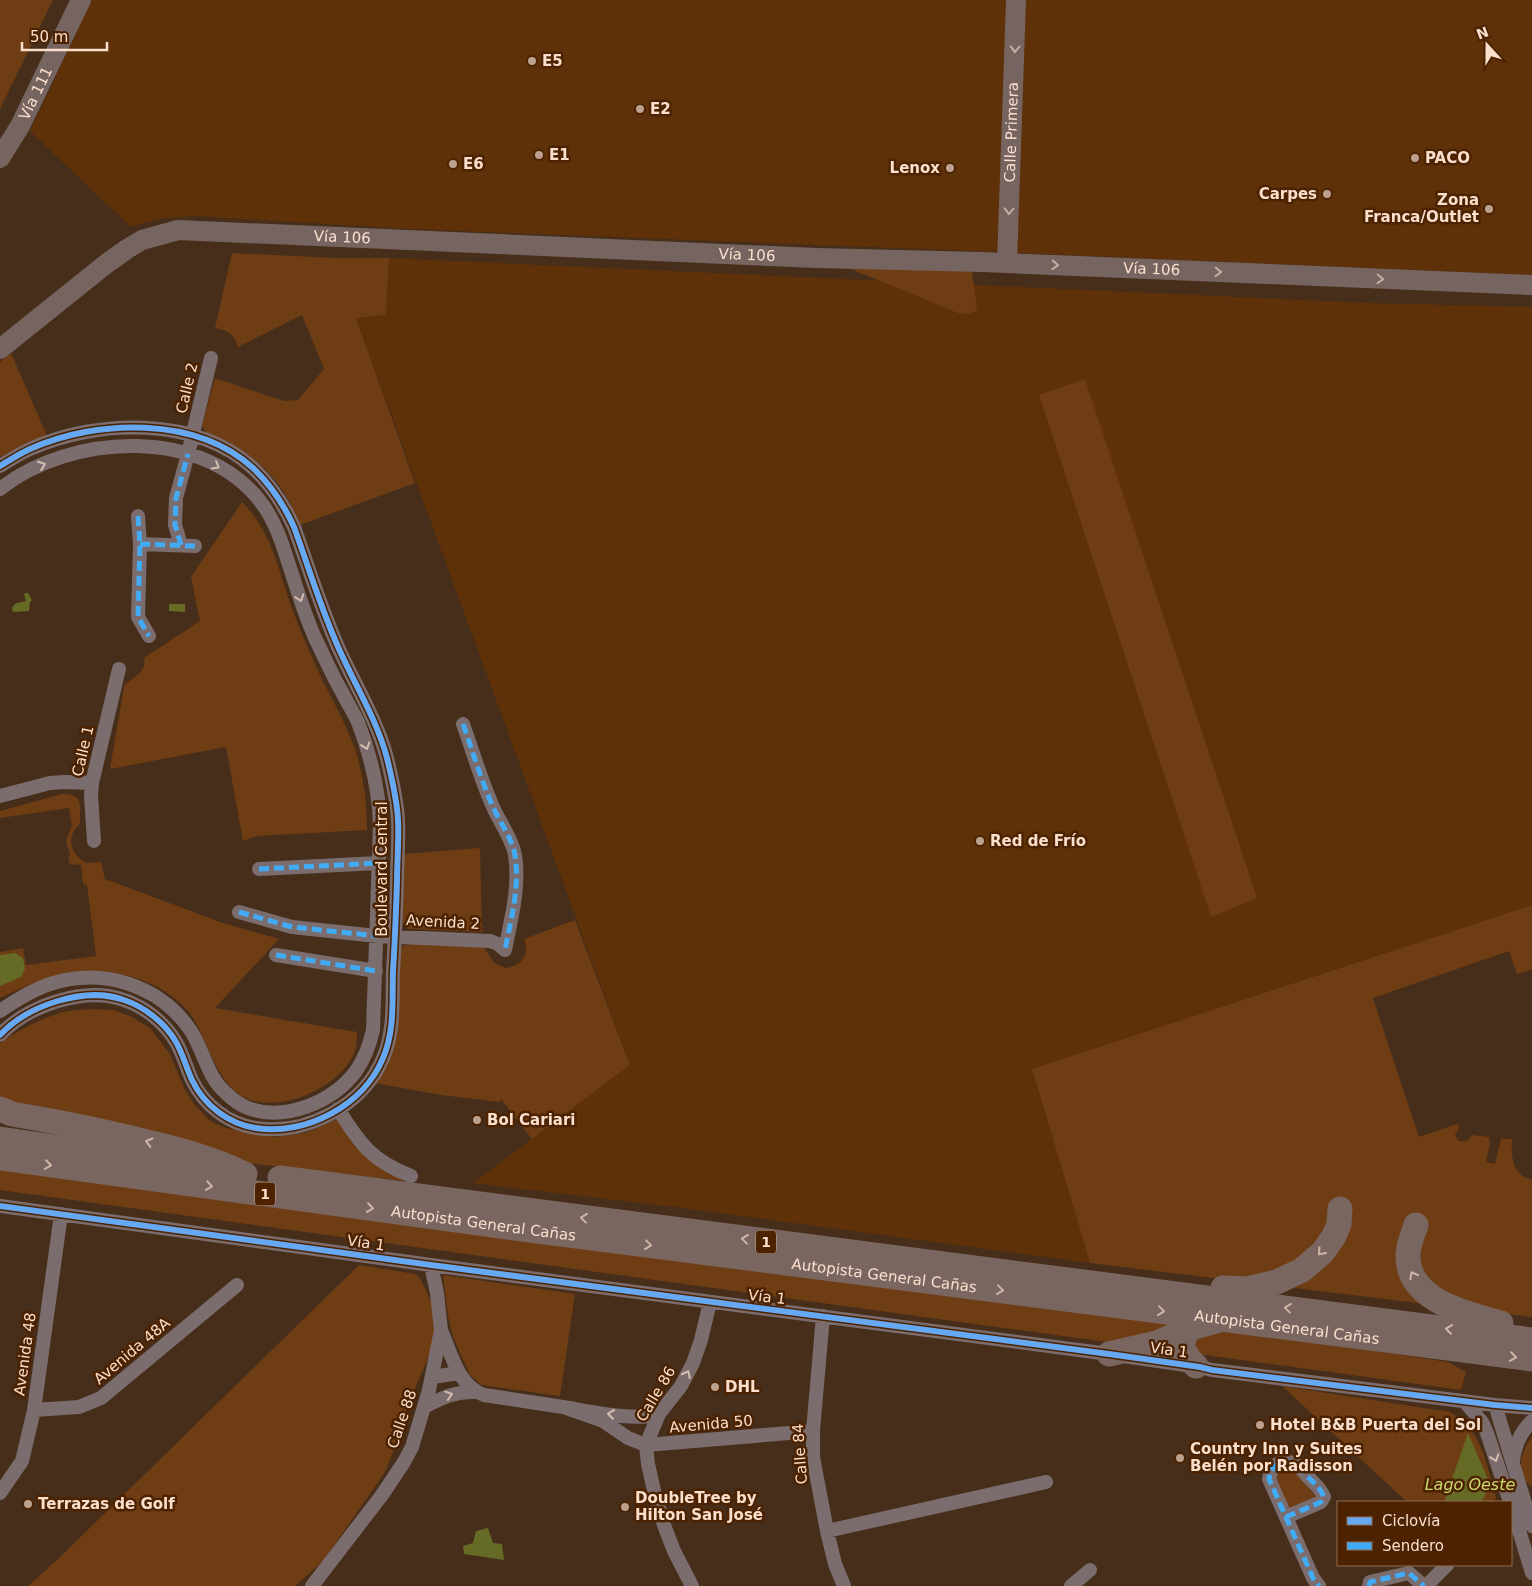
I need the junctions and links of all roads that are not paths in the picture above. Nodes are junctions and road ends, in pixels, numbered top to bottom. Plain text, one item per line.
1 (81, 0) edge
2 (1016, 0) edge
3 (0, 158) edge
4 (1007, 263) junction
5 (1532, 285) edge
6 (0, 348) edge
7 (211, 358) dead end
8 (193, 435) junction
9 (188, 454) junction
10 (0, 466) edge
11 (0, 489) edge
12 (138, 516) dead end
13 (140, 544) junction
14 (181, 546) junction
15 (196, 546) dead end
16 (149, 636) dead end
17 (119, 669) dead end
18 (371, 716) junction
19 (357, 721) junction
20 (463, 724) dead end
21 (92, 783) junction
22 (0, 796) edge
23 (94, 841) dead end
24 (379, 863) junction
25 (259, 870) dead end
26 (238, 912) dead end
27 (377, 936) junction
28 (395, 936) junction
29 (276, 955) dead end
30 (376, 971) junction
31 (127, 984) junction
32 (123, 999) junction
33 (0, 1011) edge
34 (0, 1035) edge
35 (342, 1086) junction
36 (352, 1099) junction
37 (321, 1100) junction
38 (0, 1109) edge
39 (333, 1111) junction
40 (0, 1139) edge
41 (0, 1158) edge
42 (245, 1174) junction
43 (411, 1176) dead end
44 (0, 1206) edge
45 (1340, 1209) dead end
46 (61, 1214) junction
47 (1416, 1225) dead end
48 (783, 1244) junction
49 (431, 1265) junction
50 (237, 1285) dead end
51 (710, 1302) junction
52 (823, 1316) junction
53 (1226, 1320) junction
54 (1191, 1328) junction
55 (441, 1330) junction
56 (1532, 1331) edge
57 (1532, 1340) edge
58 (1109, 1354) junction
59 (1532, 1359) edge
60 (1196, 1366) junction
61 (459, 1373) junction
62 (432, 1377) junction
63 (476, 1392) junction
64 (1464, 1401) junction
65 (1495, 1405) junction
66 (424, 1407) junction
67 (563, 1407) junction
68 (1532, 1408) edge
69 (34, 1410) junction
70 (659, 1414) junction
71 (1532, 1421) edge
72 (812, 1431) junction
73 (646, 1446) junction
74 (1513, 1464) junction
75 (1046, 1482) dead end
76 (0, 1493) edge
77 (1515, 1499) edge
78 (1286, 1518) dead end
79 (1532, 1526) edge
80 (827, 1531) junction
81 (1446, 1566) edge
82 (1090, 1570) dead end
83 (1532, 1573) edge
84 (312, 1586) edge
85 (692, 1586) edge
86 (844, 1586) edge
87 (1071, 1586) edge
88 (1319, 1586) edge
89 (1369, 1586) edge
90 (1425, 1586) edge

1 - 3 main road, Vía 111
2 -> 4 main road, Calle Primera
4 -> 5 main road, Vía 106
4 - 6 main road, Vía 106
7 - 8 street, Calle 2
8 - 9 street, Calle 2
8 - 10 street, Boulevard Central
8 - 18 street, Boulevard Central
11 -> 9 street, Boulevard Central
9 - 14 street, Calle 2
9 -> 19 street, Boulevard Central
12 - 13 street
13 - 14 street
13 - 16 street
14 - 15 street
17 - 21 street, Calle 1
18 - 19 street
18 - 28 street, Boulevard Central
19 -> 24 street, Boulevard Central
20 - 28 street, Avenida 2
21 - 22 street
21 - 23 street, Calle 1
24 - 25 street
24 - 27 street, Boulevard Central
26 - 27 street, Avenida 2
27 - 28 street, Avenida 2
27 - 30 street, Boulevard Central
28 - 36 street, Boulevard Central
29 - 30 street
30 - 35 street, Boulevard Central
31 - 32 street
31 - 33 street, Boulevard Central
31 - 37 street, Boulevard Central
32 - 34 street, Boulevard Central
32 - 39 street, Boulevard Central
35 - 36 street
35 - 37 street, Boulevard Central
36 - 39 street, Boulevard Central
37 - 39 street
42 -> 38 highway
39 - 43 street
40 - 42 highway, Autopista General Cañas / 1
41 -> 53 highway, Autopista General Cañas / 1
48 -> 42 highway, Autopista General Cañas / 1
44 - 46 street, Vía 1
45 -> 48 highway
46 - 49 street, Vía 1
46 - 69 street, Avenida 48
56 -> 47 highway
57 -> 48 highway, Autopista General Cañas / 1
49 - 51 street, Vía 1
49 - 55 street, Calle 88
50 - 69 street, Avenida 48A
51 - 52 street, Vía 1
70 -> 51 street, Calle 86
52 - 58 street, Vía 1
52 - 72 street, Calle 84
53 - 54 highway
53 -> 59 highway, Autopista General Cañas / 1
54 - 58 highway
54 - 60 highway
55 - 61 street
55 - 62 street, Calle 88
58 - 60 street, Vía 1
60 - 64 street, Vía 1
61 - 62 street
61 - 63 street
62 - 66 street, Calle 88
66 -> 63 street, Avenida 50
63 - 67 street, Avenida 50
64 - 65 street, Vía 1
64 -> 77 street
65 - 68 street, Vía 1
65 - 74 street
66 - 84 street, Calle 88
70 -> 67 street, Avenida 50
67 - 73 street, Avenida 50
69 - 76 street, Avenida 48
70 - 73 street, Calle 86
71 - 74 street
72 - 73 street, Avenida 50
72 - 80 street, Calle 84
73 - 85 street, Calle 86
74 - 77 street
75 - 80 street
77 - 79 street
77 - 83 street
78 - 88 street
80 - 86 street, Calle 84
81 - 90 street
82 - 87 street
89 - 90 street

